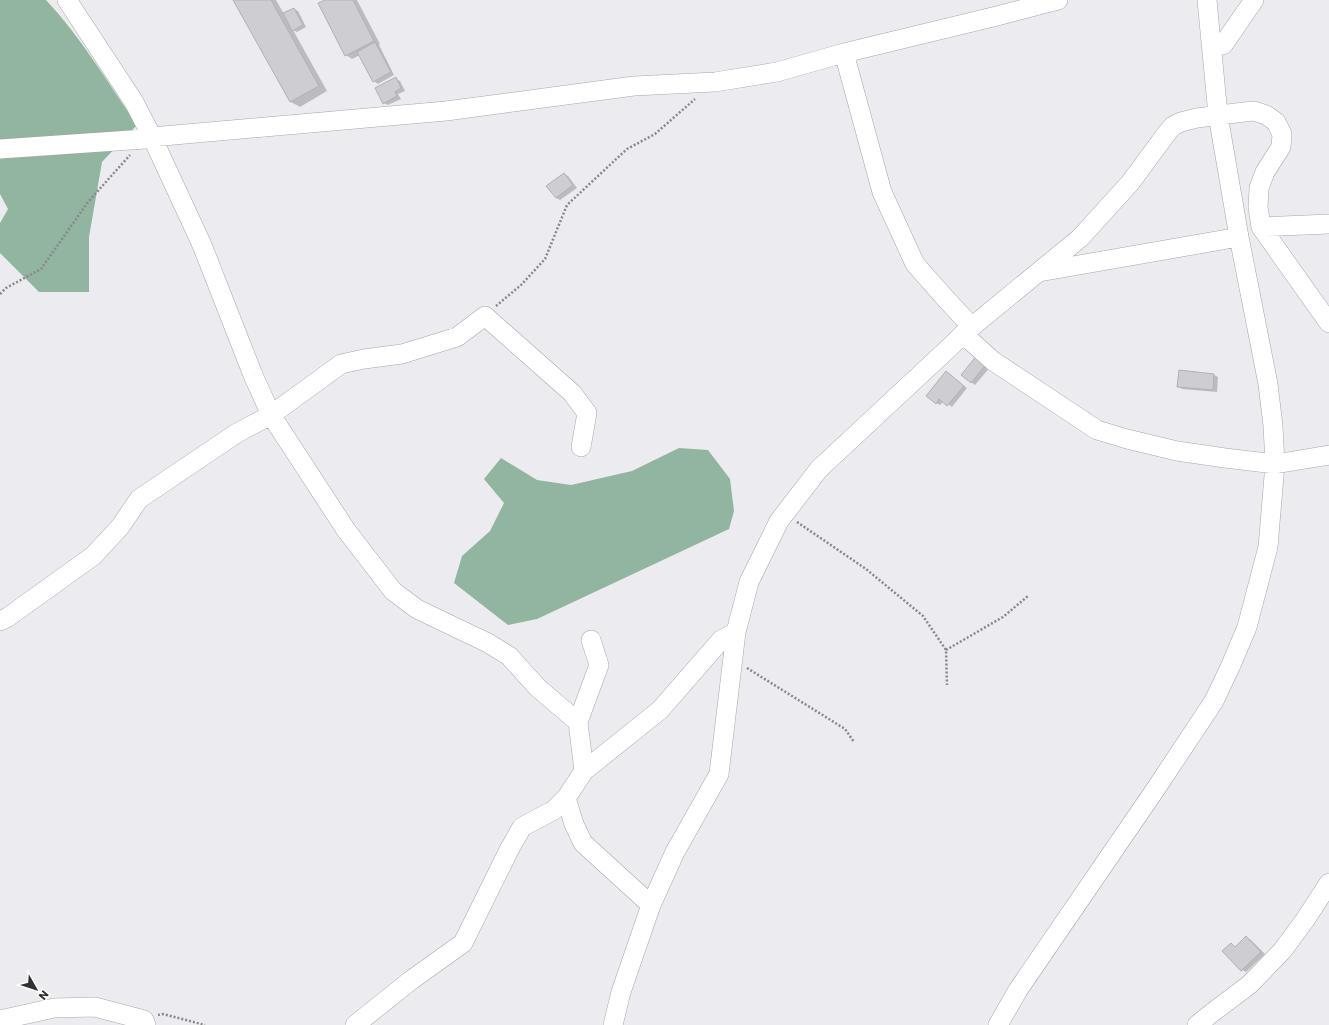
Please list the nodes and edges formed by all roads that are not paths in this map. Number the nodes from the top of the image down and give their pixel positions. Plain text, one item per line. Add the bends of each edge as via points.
1 (67, 0) edge
2 (1058, 0) edge
3 (1207, 0) edge
4 (1254, 0) edge
5 (1222, 45) dead end
6 (844, 54) junction
7 (1218, 115) junction
8 (149, 138) junction
9 (0, 149) edge
10 (1329, 224) edge
11 (1261, 227) junction
12 (1239, 237) junction
13 (1038, 272) junction
14 (1329, 323) edge
15 (967, 331) junction
16 (271, 415) junction
17 (581, 447) dead end
18 (1329, 455) edge
19 (1276, 464) junction
20 (0, 621) edge
21 (736, 632) junction
22 (591, 640) dead end
23 (578, 722) junction
24 (584, 771) junction
25 (566, 798) junction
26 (1329, 883) edge
27 (650, 905) junction
28 (0, 1020) edge
29 (145, 1022) edge
30 (355, 1025) edge
31 (613, 1025) edge
32 (998, 1025) edge
33 (1198, 1025) edge

1 - 8 street via 134,102
2 - 6 street
3 - 7 street
4 - 5 street
6 - 8 street via 777,72 715,82 634,86 446,111
6 - 15 street via 882,192 915,264 945,298
7 - 11 street via 1254,111 1276,122 1282,134 1281,147 1265,172 1259,188
7 - 12 street
7 - 13 street via 1192,119 1173,126 1130,183 1085,232
8 - 9 street
8 - 16 street via 202,244
10 - 11 street
11 - 14 street
12 - 13 street
12 - 19 street via 1268,384
13 - 15 street
15 - 19 street via 993,361 1097,430 1177,451
15 - 21 street via 819,469 784,514 749,582
16 - 17 street via 341,364 364,358 402,354 457,337 485,316 572,393 587,413
16 - 20 street via 237,433 139,499 120,527 92,556
16 - 23 street via 346,530 393,592 417,609 488,643 509,656 538,688
18 - 19 street
19 - 32 street via 1268,547 1260,584 1247,627 1220,689 1157,787 1018,990
21 - 24 street via 722,640 660,710
21 - 27 street via 719,774 675,852
22 - 23 street via 598,664
23 - 24 street
24 - 25 street
25 - 27 street via 583,843
25 - 30 street via 554,810 522,827 463,943
26 - 33 street via 1306,920 1282,951 1249,985
27 - 31 street via 621,992
28 - 29 street via 54,1008 95,1007

